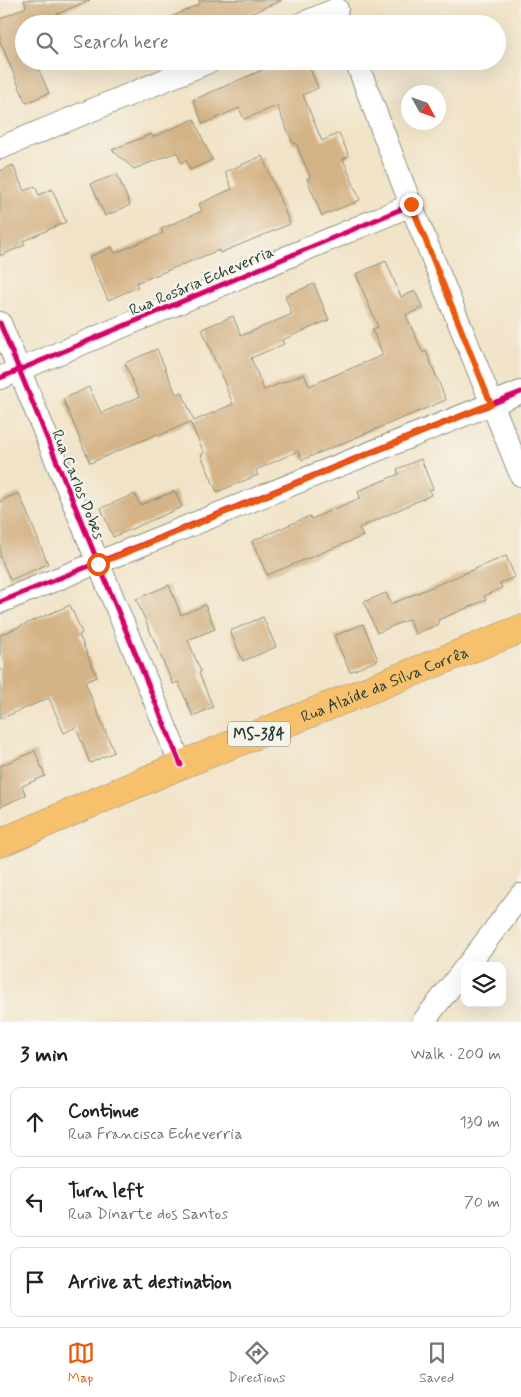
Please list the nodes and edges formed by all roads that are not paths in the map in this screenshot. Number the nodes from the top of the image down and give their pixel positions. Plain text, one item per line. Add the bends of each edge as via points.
1 (189, 70) edge
2 (359, 70) edge
3 (0, 148) edge
4 (411, 204) junction
5 (0, 323) edge
6 (10, 374) edge
7 (521, 392) edge
8 (491, 404) junction
9 (521, 475) edge
10 (98, 564) junction
11 (0, 602) edge
12 (521, 629) edge
13 (181, 765) junction
14 (0, 843) edge
15 (521, 895) edge
16 (470, 962) edge
17 (461, 974) edge
18 (424, 1022) edge

1 - 3 street
2 - 4 street
4 - 6 street, Rua Rosária Echeverria
4 - 8 street
5 - 6 street, Rua Carlos Dobes
6 - 10 street, Rua Carlos Dobes
7 - 8 street
8 - 9 street
8 - 10 street
10 - 11 street
10 - 13 street, Rua Carlos Dobes
12 - 13 main road, Rua Alaíde da Silva Corrêa / MS-384
13 - 14 main road, Rua Alaíde da Silva Corrêa / MS-384
15 - 16 street
17 - 18 street

